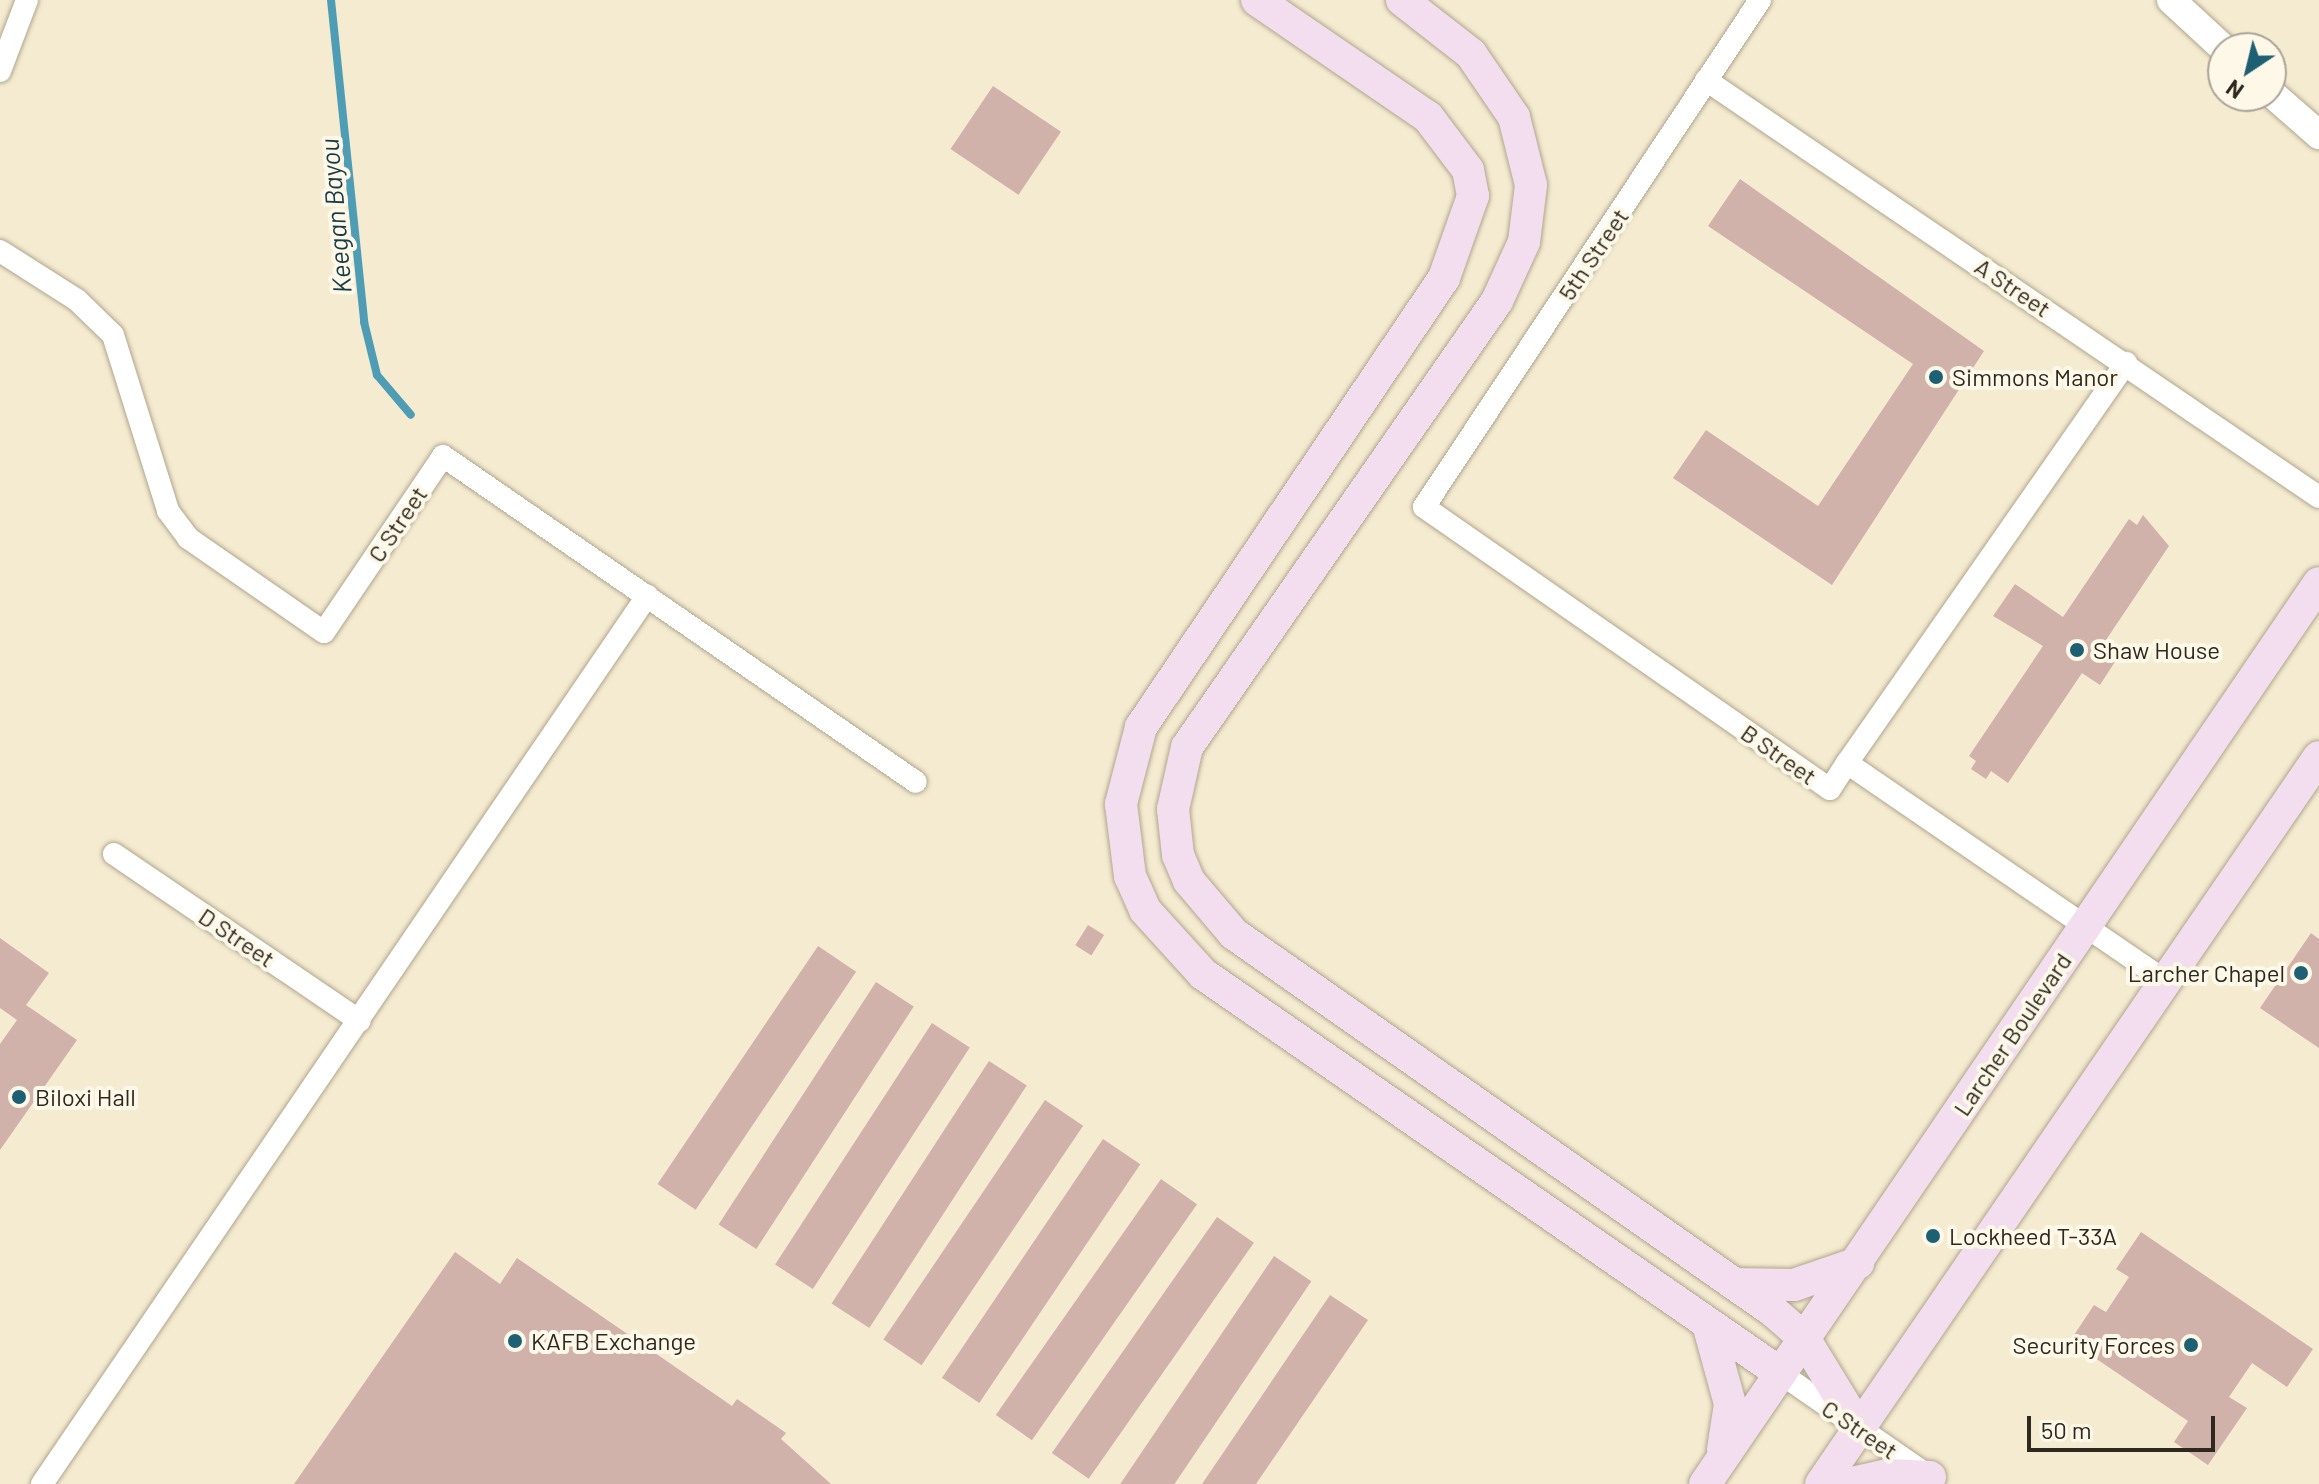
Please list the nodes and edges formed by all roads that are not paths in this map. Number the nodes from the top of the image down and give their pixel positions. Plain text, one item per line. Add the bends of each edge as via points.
1 (27, 0) edge
2 (1257, 0) edge
3 (1402, 0) edge
4 (1760, 0) edge
5 (2171, 0) edge
6 (2207, 33) edge
7 (0, 71) edge
8 (1706, 80) junction
9 (2287, 107) edge
10 (2319, 135) edge
11 (0, 251) edge
12 (2126, 363) junction
13 (2319, 497) edge
14 (1424, 507) joint
15 (2319, 583) edge
16 (647, 596) junction
17 (2319, 757) edge
18 (1847, 763) junction
19 (916, 782) dead end
20 (114, 854) dead end
21 (2086, 926) junction
22 (2165, 981) junction
23 (360, 1021) junction
24 (1858, 1263) junction
25 (1734, 1284) junction
26 (1708, 1324) junction
27 (1804, 1338) junction
28 (1780, 1373) junction
29 (1859, 1428) junction
30 (1712, 1473) edge
31 (1935, 1480) edge
32 (42, 1484) edge
33 (1821, 1484) edge
34 (1847, 1484) edge

1 - 7 street
2 - 26 main road via 1428,117 1468,170 1473,196 1444,278 1141,727 1121,804 1130,876 1145,910 1203,974
3 - 25 main road via 1471,54 1514,117 1531,185 1524,242 1497,301 1187,747 1174,794 1178,855 1189,881 1234,934
4 - 8 street, 5th Street
5 - 6 street
8 - 12 street, A Street
8 - 14 street, 5th Street
9 - 10 street
11 - 16 street, C Street via 77,300 113,335 135,385 168,511 188,538 324,632 443,456
12 - 13 street, A Street
12 - 18 street
14 - 18 street, B Street via 1830,789
15 - 21 main road, Larcher Boulevard
16 - 19 street, C Street
16 - 23 street
17 - 22 main road
18 - 21 street, B Street
20 - 23 street, D Street
21 - 22 street, B Street
21 - 24 main road, Larcher Boulevard
22 - 29 main road
23 - 32 street
24 - 25 main road via 1794,1285
24 - 27 main road, Larcher Boulevard
25 - 27 main road
26 - 28 main road
26 - 30 main road via 1730,1404
27 - 28 main road, Larcher Boulevard
27 - 29 main road
28 - 29 street, C Street
28 - 30 main road, Larcher Boulevard
29 - 31 street, C Street
29 - 33 main road
31 - 34 main road via 1887,1475

